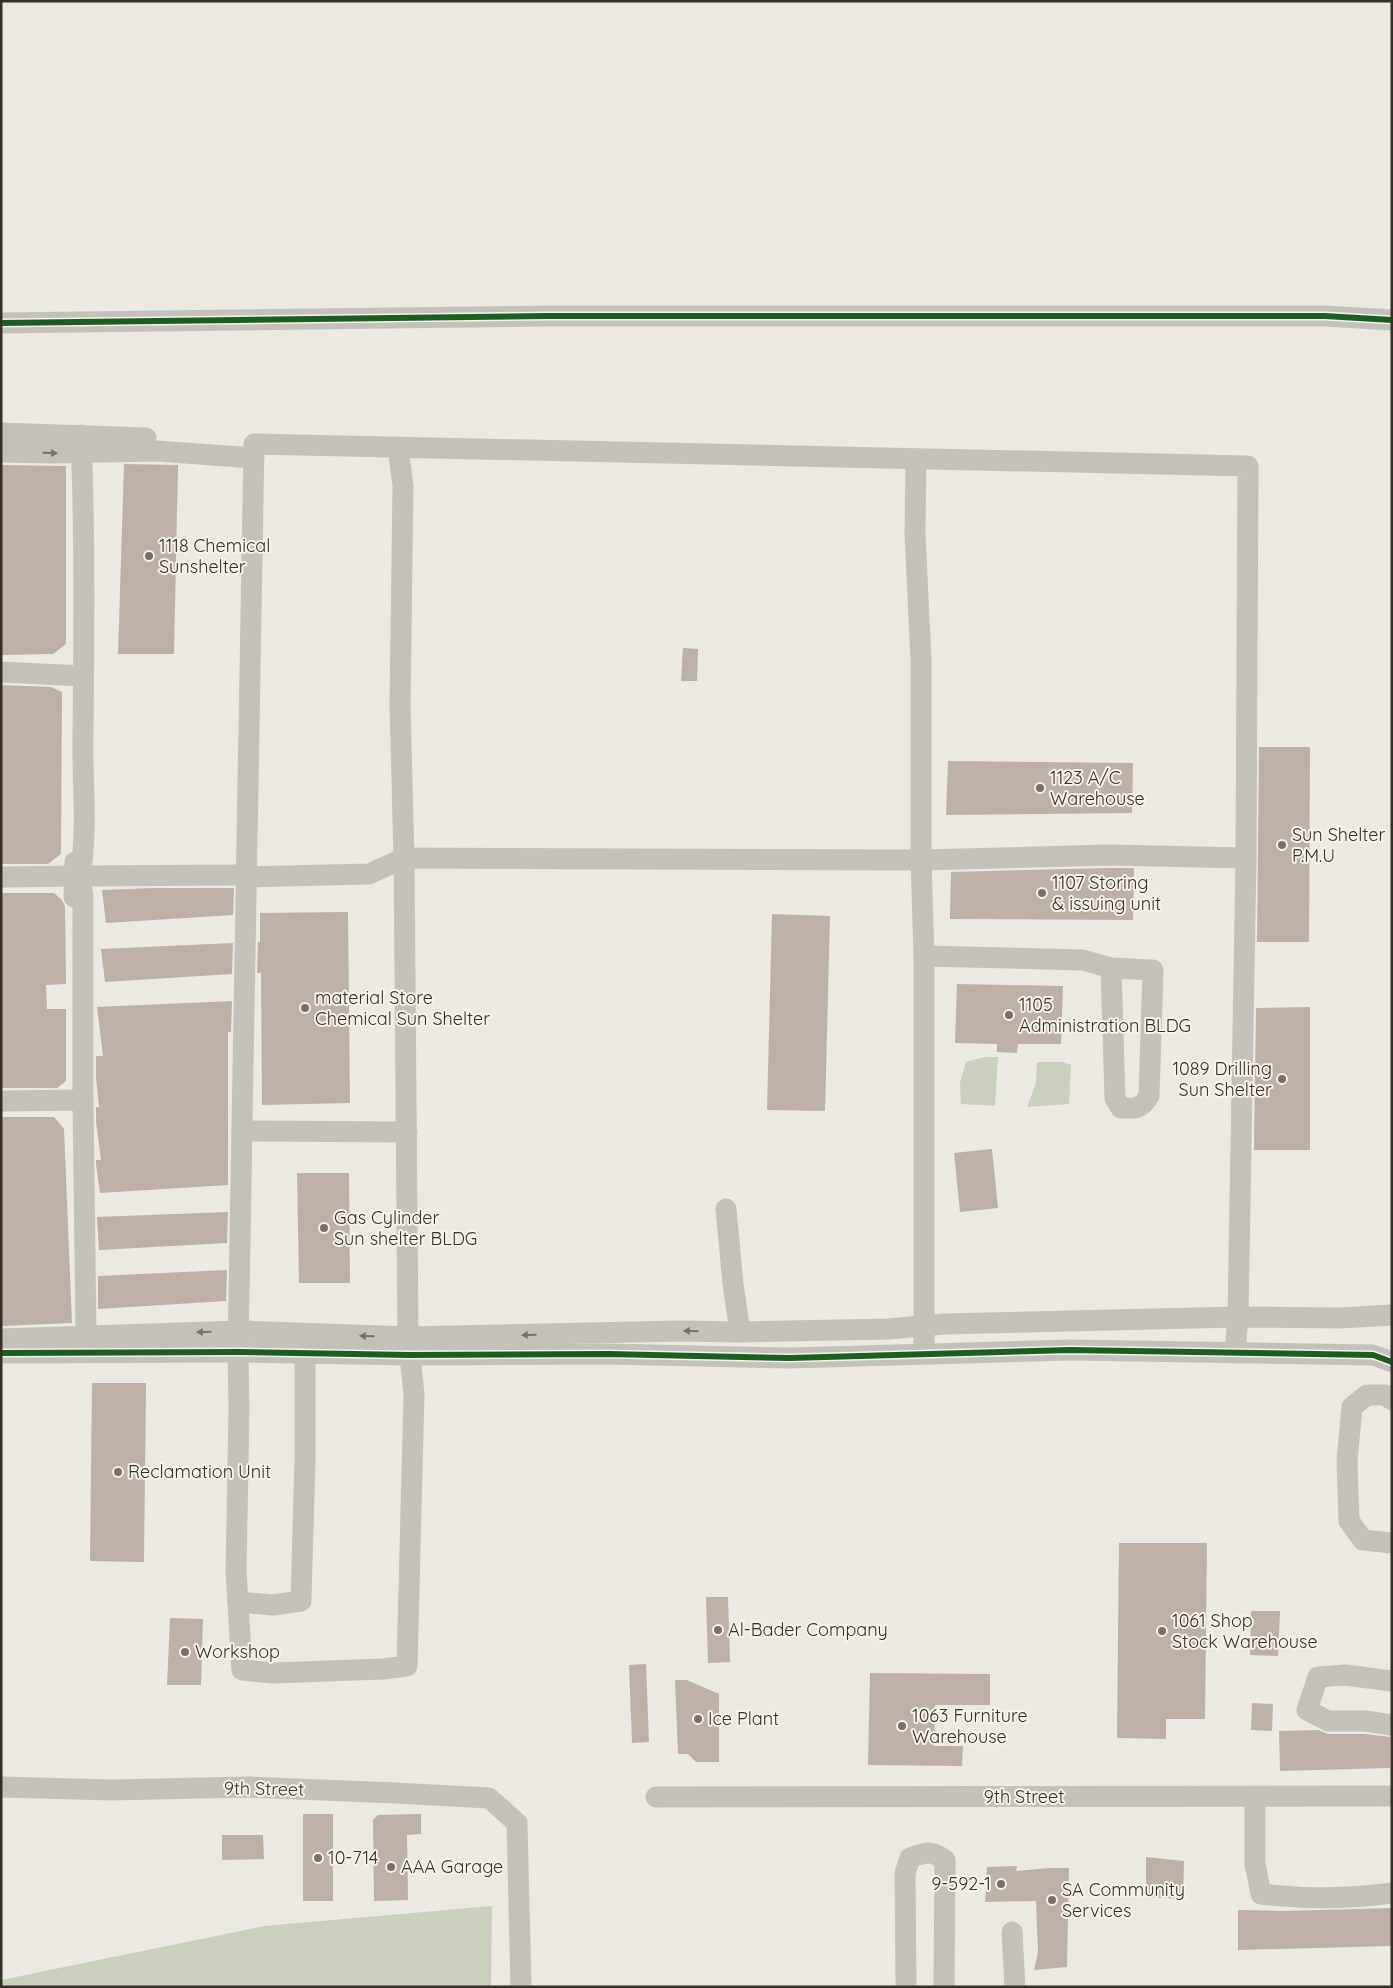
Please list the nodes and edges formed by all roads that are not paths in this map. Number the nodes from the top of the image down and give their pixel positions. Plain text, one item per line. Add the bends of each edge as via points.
1 (1392, 320) edge
2 (1, 323) edge
3 (1, 433) edge
4 (77, 444) junction
5 (398, 447) junction
6 (254, 451) junction
7 (1, 452) edge
8 (916, 459) junction
9 (1, 664) edge
10 (80, 669) junction
11 (1, 672) edge
12 (404, 858) junction
13 (1246, 858) junction
14 (920, 860) junction
15 (1, 878) edge
16 (247, 878) junction
17 (78, 884) junction
18 (1, 886) edge
19 (924, 956) junction
20 (1111, 968) junction
21 (1, 1101) edge
22 (78, 1106) junction
23 (1, 1109) edge
24 (242, 1131) junction
25 (406, 1132) junction
26 (726, 1209) dead end
27 (1392, 1299) edge
28 (1392, 1315) edge
29 (1238, 1317) junction
30 (1368, 1317) junction
31 (923, 1324) junction
32 (740, 1332) junction
33 (82, 1336) junction
34 (1, 1339) edge
35 (238, 1342) junction
36 (305, 1343) junction
37 (409, 1346) junction
38 (1, 1353) edge
39 (1236, 1353) junction
40 (924, 1354) junction
41 (1386, 1356) edge
42 (1392, 1400) edge
43 (1392, 1542) edge
44 (238, 1602) junction
45 (1392, 1681) edge
46 (1392, 1725) edge
47 (1, 1787) edge
48 (1392, 1796) edge
49 (656, 1797) dead end
50 (1256, 1797) junction
51 (1392, 1893) edge
52 (1012, 1932) dead end
53 (521, 1987) edge
54 (906, 1987) edge
55 (944, 1987) edge
56 (1015, 1987) edge

1 - 2 street via 1325,316 548,316
3 - 4 street
4 - 6 street via 157,451
7 -> 4 street
4 - 10 street
5 - 6 street
5 - 8 street
5 - 12 street via 403,486 400,705
6 - 16 street
8 - 13 street via 1248,466
8 - 14 street via 915,534 921,660
9 - 10 street
10 - 11 street
10 - 17 street via 84,852
12 - 14 street
12 - 16 street via 369,874
12 - 25 street
13 - 14 street via 1110,855
13 - 29 street
14 - 19 street
15 - 17 street
16 - 17 street via 224,883
16 - 24 street
17 - 18 street via 65,887
17 - 22 street via 83,897
19 - 20 street via 1083,960
19 - 31 street
20 - 20 street via 1116,1098 1121,1108 1134,1109 1143,1105 1149,1096 1153,970
21 - 22 street
22 - 23 street via 64,1111
22 - 33 street
24 - 25 street
24 - 35 street
25 - 37 street
26 - 32 street
27 - 30 street
28 - 30 street
29 - 30 street
29 - 31 street
29 - 39 street
31 - 32 street via 888,1329
31 - 40 street
32 -> 37 street via 681,1331
33 - 34 street
35 -> 33 street
35 - 36 street
35 - 38 street
35 - 44 street
36 - 37 street
36 - 44 street via 306,1458 301,1600 273,1605
37 - 40 street via 790,1358
37 - 44 street via 414,1394 407,1666 273,1673 242,1670
39 - 40 street via 1070,1350
39 - 41 street
42 - 43 street via 1385,1395 1367,1395 1352,1408 1347,1461 1349,1521 1363,1540
45 - 46 street via 1318,1677 1307,1710 1328,1721
47 - 53 street, 9th Street via 112,1790 248,1787 489,1798 517,1823
48 - 50 street, 9th Street
49 - 50 street, 9th Street
50 - 51 street via 1255,1864 1261,1894 1334,1897
52 - 56 street
54 - 55 street via 905,1873 910,1858 934,1853 945,1860

